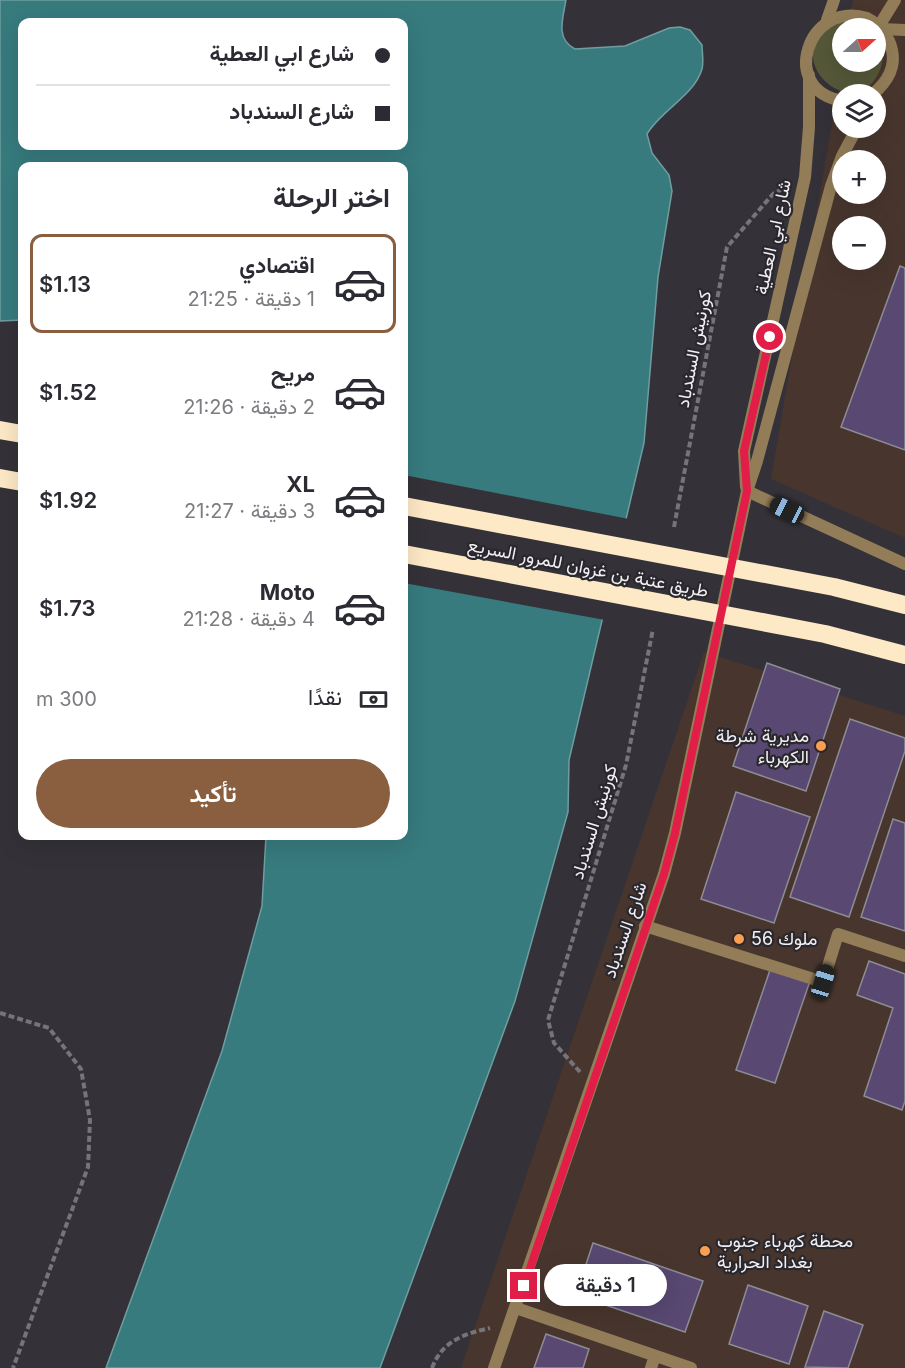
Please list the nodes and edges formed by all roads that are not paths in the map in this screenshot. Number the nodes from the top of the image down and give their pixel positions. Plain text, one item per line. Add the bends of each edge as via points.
1 (834, 0) edge
2 (895, 0) edge
3 (832, 18) edge
4 (833, 18) edge
5 (864, 18) edge
6 (885, 18) edge
7 (827, 20) junction
8 (886, 28) edge
9 (905, 30) edge
10 (886, 39) edge
11 (809, 75) junction
12 (882, 84) edge
13 (832, 96) edge
14 (851, 138) edge
15 (0, 430) edge
16 (18, 433) edge
17 (0, 478) edge
18 (18, 481) edge
19 (747, 491) junction
20 (408, 507) edge
21 (408, 555) edge
22 (905, 564) edge
23 (905, 605) edge
24 (905, 655) edge
25 (645, 926) junction
26 (905, 956) edge
27 (516, 1308) junction
28 (653, 1362) edge
29 (494, 1368) edge
30 (691, 1368) edge

1 - 7 street, شارع ابي العطية
2 - 6 street
3 - 7 street
4 - 5 street
7 - 11 street, شارع ابي العطية via 807,44 805,60
8 - 9 street
10 - 12 street via 892,63
11 - 13 street via 820,91
11 - 19 street, شارع ابي العطية via 805,177 744,451
14 - 19 street via 831,186
15 - 16 highway
17 - 18 highway
19 - 22 street
19 - 25 street, شارع السندباد via 675,833
20 - 23 highway, طريق عتبة بن غزوان للمرور السريع, bridge via 834,587
21 - 24 highway, طريق عتبة بن غزوان للمرور السريع, bridge via 825,634
25 - 26 street via 823,982 838,934
25 - 27 street, شارع السندباد
27 - 28 street
27 - 29 street, شارع السندباد
28 - 30 street

